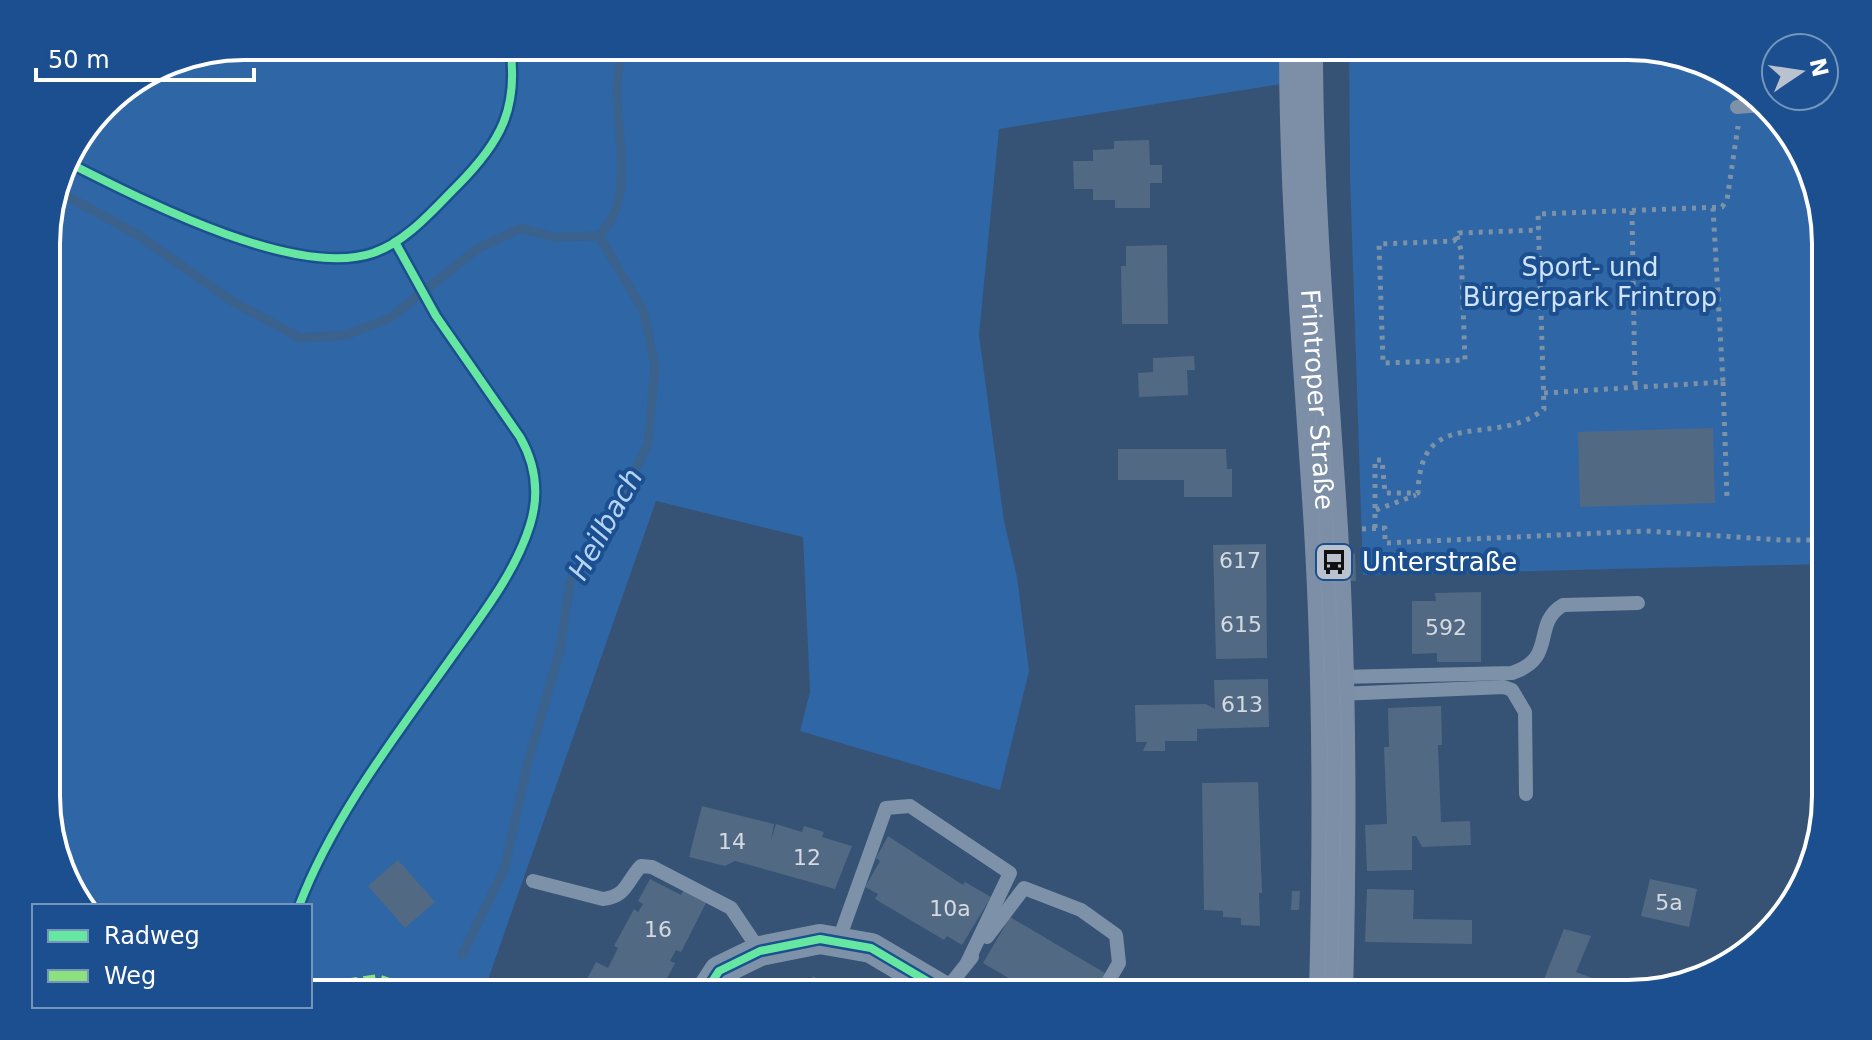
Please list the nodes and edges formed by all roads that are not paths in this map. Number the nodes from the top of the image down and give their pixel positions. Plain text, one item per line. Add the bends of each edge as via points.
1 (1302, 60) edge
2 (1749, 106) edge
3 (1737, 107) road end
4 (1638, 603) dead end
5 (1330, 686) junction
6 (1526, 794) dead end
7 (533, 881) dead end
8 (838, 942) junction
9 (760, 951) junction
10 (967, 963) junction
11 (713, 980) edge
12 (925, 980) edge
13 (956, 980) edge
14 (1109, 980) edge
15 (1331, 980) edge

1 - 5 main road, Frintroper Straße
2 - 3 lane
4 - 5 lane via 1563,605 1549,617 1539,657 1512,673
5 - 6 lane via 1512,690 1525,712
5 - 15 main road, Frintroper Straße
7 - 9 lane via 615,898 641,866 652,867 731,908
8 - 9 street via 820,939
8 - 10 lane via 886,808 910,806 1010,873
8 - 12 street via 871,948
9 - 11 street via 719,971
10 - 13 lane
10 - 14 lane via 1024,888 1081,910 1116,935 1119,963

